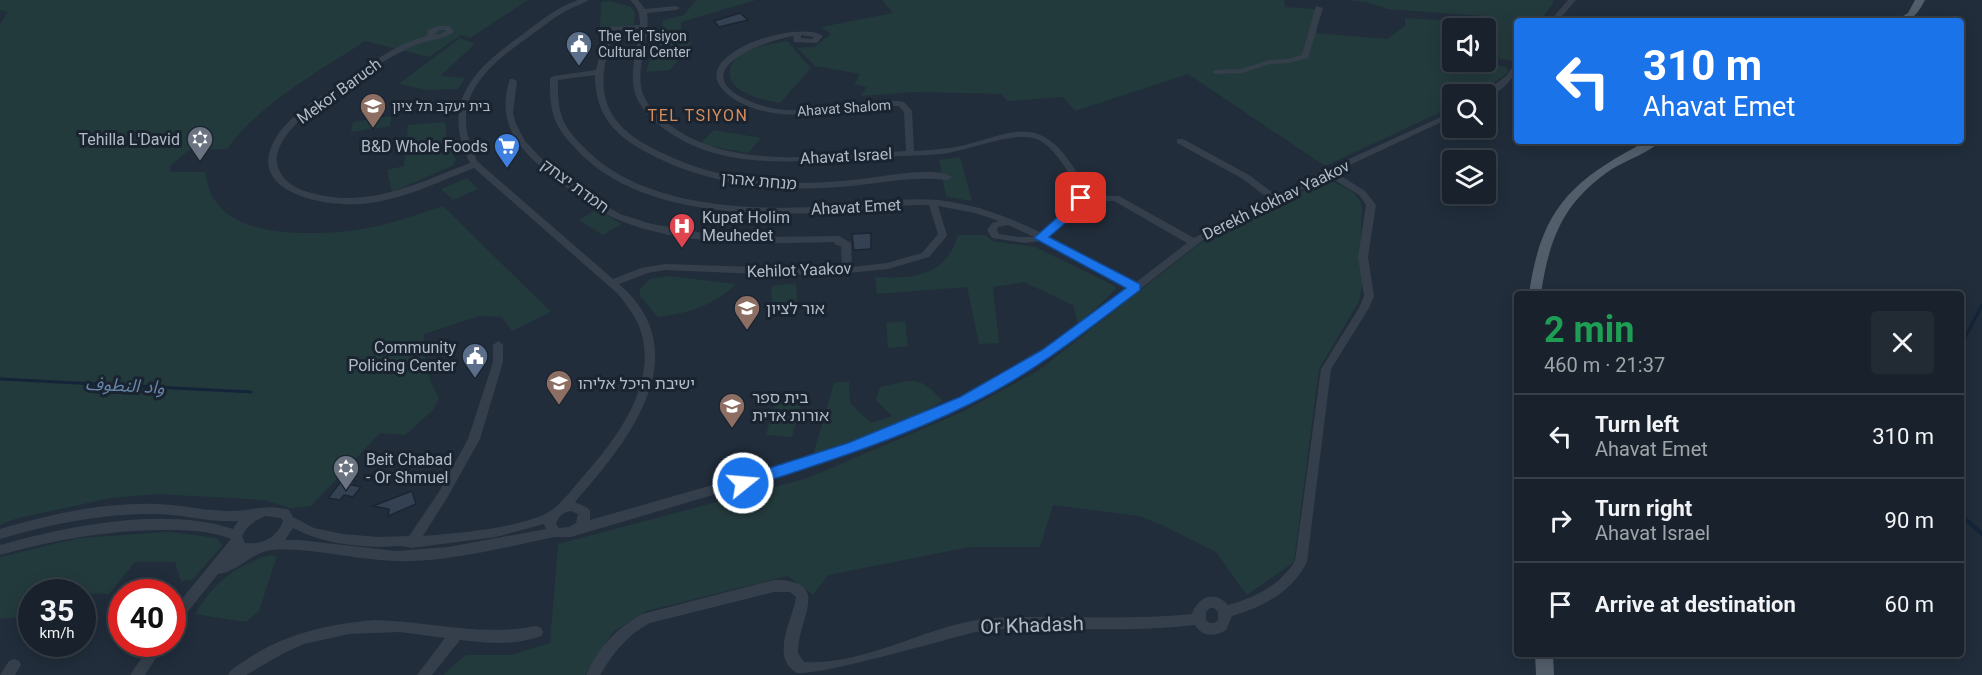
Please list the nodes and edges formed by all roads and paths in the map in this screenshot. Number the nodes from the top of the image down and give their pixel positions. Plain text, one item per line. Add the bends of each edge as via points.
1 (585, 0) edge
2 (634, 0) edge
3 (1572, 0) edge
4 (1920, 0) edge
5 (676, 8) dead end
6 (1319, 8) dead end
7 (645, 11) junction
8 (1557, 18) edge
9 (1906, 18) edge
10 (644, 27) junction
11 (432, 35) dead end
12 (796, 37) dead end
13 (1514, 71) edge
14 (600, 72) junction
15 (1216, 72) dead end
16 (513, 81) dead end
17 (1496, 88) edge
18 (1442, 119) edge
19 (1180, 141) dead end
20 (1649, 144) edge
21 (910, 153) junction
22 (476, 164) junction
23 (1328, 172) junction
24 (948, 177) dead end
25 (1081, 198) junction
26 (1275, 199) junction
27 (933, 204) junction
28 (974, 211) junction
29 (947, 219) junction
30 (1008, 222) junction
31 (1040, 238) junction
32 (1193, 242) junction
33 (847, 269) junction
34 (613, 283) junction
35 (1135, 287) junction
36 (1535, 291) edge
37 (498, 345) dead end
38 (586, 479) junction
39 (582, 509) junction
40 (558, 511) junction
41 (258, 513) junction
42 (620, 515) junction
43 (289, 521) junction
44 (577, 529) junction
45 (555, 532) junction
46 (0, 534) edge
47 (236, 539) junction
48 (412, 541) junction
49 (268, 545) junction
50 (255, 549) junction
51 (0, 550) edge
52 (402, 556) junction
53 (203, 582) junction
54 (186, 603) edge
55 (1225, 612) junction
56 (1198, 619) junction
57 (536, 632) dead end
58 (456, 634) junction
59 (150, 657) edge
60 (1544, 657) edge
61 (138, 675) edge
62 (235, 675) edge
63 (424, 675) edge
64 (593, 675) edge
65 (1545, 675) edge

1 - 22 street via 559,12 499,54 476,78 461,119 464,141
2 - 7 street
3 - 8 street
4 - 9 main road
5 - 7 street
6 - 15 street via 1305,56 1290,62
7 - 10 street, Ahavat Israel
10 - 14 street, מנחת אהרן via 612,29
10 - 21 street, Ahavat Israel via 635,75 638,92 661,123 694,143 766,159
11 - 22 street, Mekor Baruch via 358,75 289,128 274,152 273,161 284,183 303,195 332,201 362,201 409,189
12 - 21 street, Ahavat Shalom via 748,47 726,60 719,71 722,84 755,106 784,112 901,104 908,111
13 - 17 street
14 - 24 street, מנחת אהרן via 600,102 615,126 656,156 712,177 810,185
14 - 27 street, Ahavat Emet via 554,78 555,110 565,132 597,166 643,189 755,211
16 - 33 street, חמדת יצחק via 509,113 527,150 604,209 642,224 706,236 758,241 838,239 839,243 846,243
18 - 23 street, Derekh Kokhav Yaakov
19 - 26 street via 1246,177
20 - 36 main road via 1599,171 1574,192 1545,245
21 - 25 street, Ahavat Israel via 950,151 1022,135 1039,136 1063,160
22 - 34 street
23 - 26 street, Derekh Kokhav Yaakov
23 - 55 street via 1362,193 1371,205 1363,257 1369,296 1326,369 1301,562 1292,576 1264,597 1249,606
25 - 31 street
25 - 32 street via 1116,198
26 - 32 street, Derekh Kokhav Yaakov
27 - 28 street, Ahavat Emet
27 - 29 street
28 - 29 street
28 - 30 street, Ahavat Emet
29 - 33 street, Kehilot Yaakov via 940,241 926,257 901,265
30 - 31 street, Ahavat Emet
30 - 31 street via 994,225 995,236
31 - 35 street, Ahavat Emet
32 - 35 street, Derekh Kokhav Yaakov
33 - 34 street, Kehilot Yaakov via 770,272 664,267
34 - 38 street via 643,322 651,368 642,401 631,421
35 - 42 street, Derekh Kokhav Yaakov via 1047,354 965,401 817,460
37 - 48 street via 498,362 466,455
38 - 39 street
38 - 40 street
39 - 40 street via 572,506
39 - 42 street, Derekh Kokhav Yaakov via 600,516
39 - 44 street via 584,520
40 - 45 street via 550,524
40 - 48 street via 506,530
41 - 43 street via 280,511
41 - 46 street via 243,517 155,508 96,512
41 - 47 street via 244,523
42 - 44 street, Derekh Kokhav Yaakov
43 - 48 street via 306,532 328,537
43 - 49 street via 281,537
44 - 45 street
45 - 52 street
47 - 50 street via 247,549
47 - 51 street via 222,530 190,526 108,526
47 - 53 street
48 - 52 street
49 - 50 street
49 - 52 street
50 - 53 street via 228,562
53 - 54 street
55 - 56 street via 1208,603 1198,610
55 - 56 street via 1227,620 1219,628 1206,627
56 - 64 street, Or Khadash via 981,625 877,663 821,672 802,668 790,654 803,596 798,589 774,586 632,625 611,644
57 - 58 street via 508,638
58 - 62 street via 403,627 326,632 290,641
58 - 63 street
59 - 61 street
60 - 65 main road

